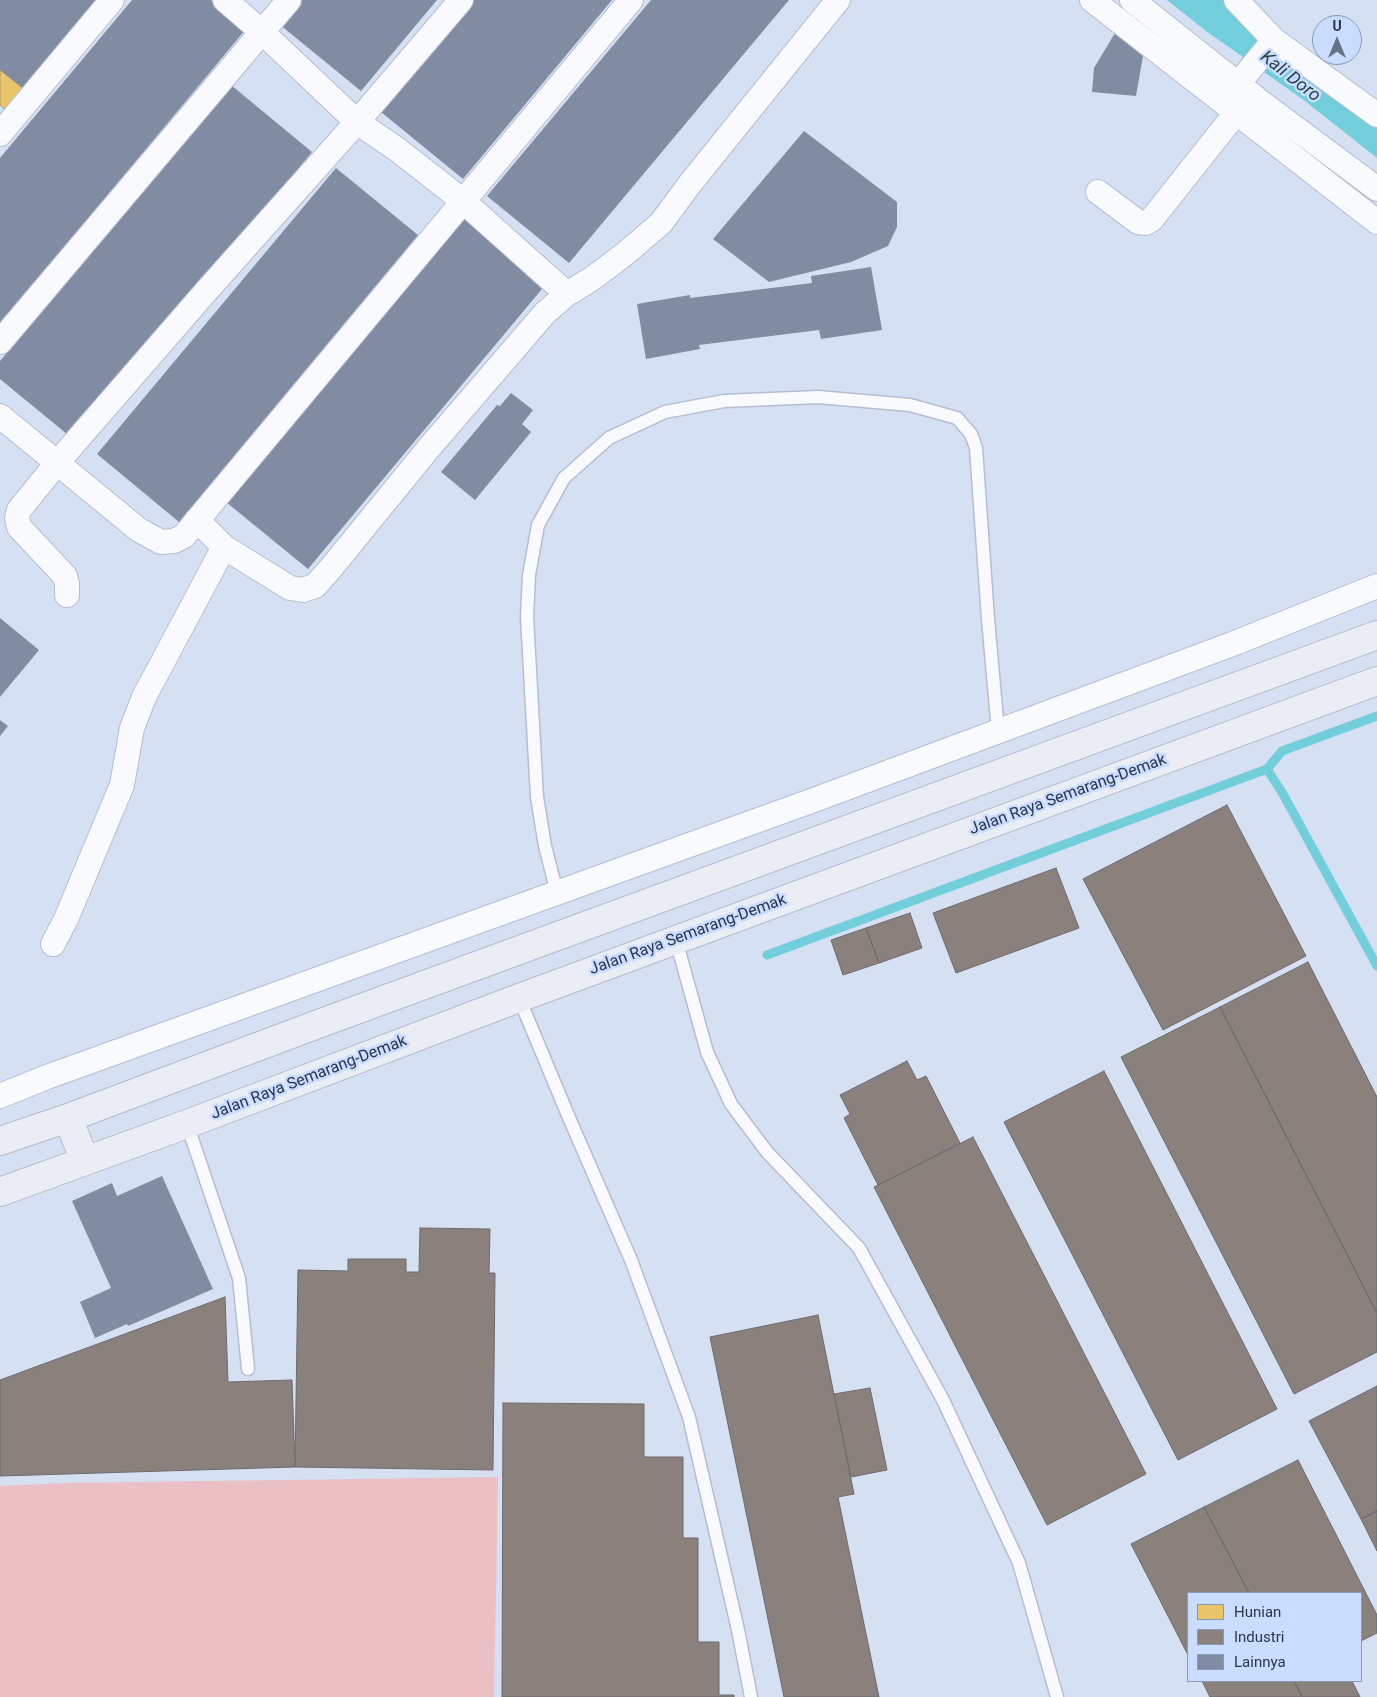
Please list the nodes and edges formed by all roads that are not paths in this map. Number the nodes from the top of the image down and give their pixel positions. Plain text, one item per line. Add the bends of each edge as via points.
1 (112, 0) edge
2 (225, 0) edge
3 (289, 0) edge
4 (461, 0) edge
5 (631, 0) edge
6 (838, 0) edge
7 (1092, 0) edge
8 (1132, 0) edge
9 (1236, 0) edge
10 (262, 32) junction
11 (1273, 42) junction
12 (1244, 78) junction
13 (1236, 112) junction
14 (1377, 115) edge
15 (357, 122) junction
16 (0, 134) edge
17 (1377, 189) edge
18 (1098, 192) dead end
19 (463, 201) junction
20 (1377, 222) edge
21 (567, 294) junction
22 (0, 342) edge
23 (0, 416) edge
24 (56, 463) junction
25 (196, 520) junction
26 (219, 556) junction
27 (1377, 586) edge
28 (67, 595) dead end
29 (1377, 635) edge
30 (1377, 681) edge
31 (998, 731) junction
32 (557, 893) junction
33 (676, 940) junction
34 (53, 944) dead end
35 (519, 998) junction
36 (0, 1096) edge
37 (68, 1118) junction
38 (187, 1124) junction
39 (0, 1141) edge
40 (85, 1161) junction
41 (0, 1192) edge
42 (248, 1369) dead end
43 (751, 1697) edge
44 (1057, 1697) edge

1 - 16 street
2 - 10 street
3 - 10 street
4 - 15 street
5 - 19 street
6 - 21 street via 661,224 600,273
7 - 13 street
8 - 12 street
9 - 11 street
10 - 15 street
10 - 22 street
11 - 12 street
11 - 14 street
12 - 17 street
13 - 18 street via 1152,219 1138,222
13 - 20 street
15 - 19 street
15 - 24 street
19 - 21 street
19 - 25 street
21 - 26 street via 546,313 428,449 315,586 304,590 290,588
23 - 24 street
24 - 25 street via 139,530 161,542 184,536
24 - 28 street via 19,510 17,518 19,527 65,576
25 - 26 street
26 - 34 street via 144,696 132,728 122,785
27 - 31 street via 1236,643
29 - 37 highway
30 - 33 highway, Jalan Raya Semarang-Demak
31 - 32 street
31 - 32 lane via 976,448 971,434 956,418 910,406 818,397 724,401 665,412 608,438 564,478 538,525 529,575 527,617 537,797
32 - 36 street
33 - 35 highway, Jalan Raya Semarang-Demak
33 - 44 lane via 707,1052 731,1104 767,1152 859,1248 943,1400 1019,1563
35 - 38 highway, Jalan Raya Semarang-Demak
35 - 43 lane via 631,1260 689,1417
37 - 39 highway
37 - 40 highway
38 - 40 highway, Jalan Raya Semarang-Demak
38 - 42 lane via 239,1278
40 - 41 highway, Jalan Raya Semarang-Demak

